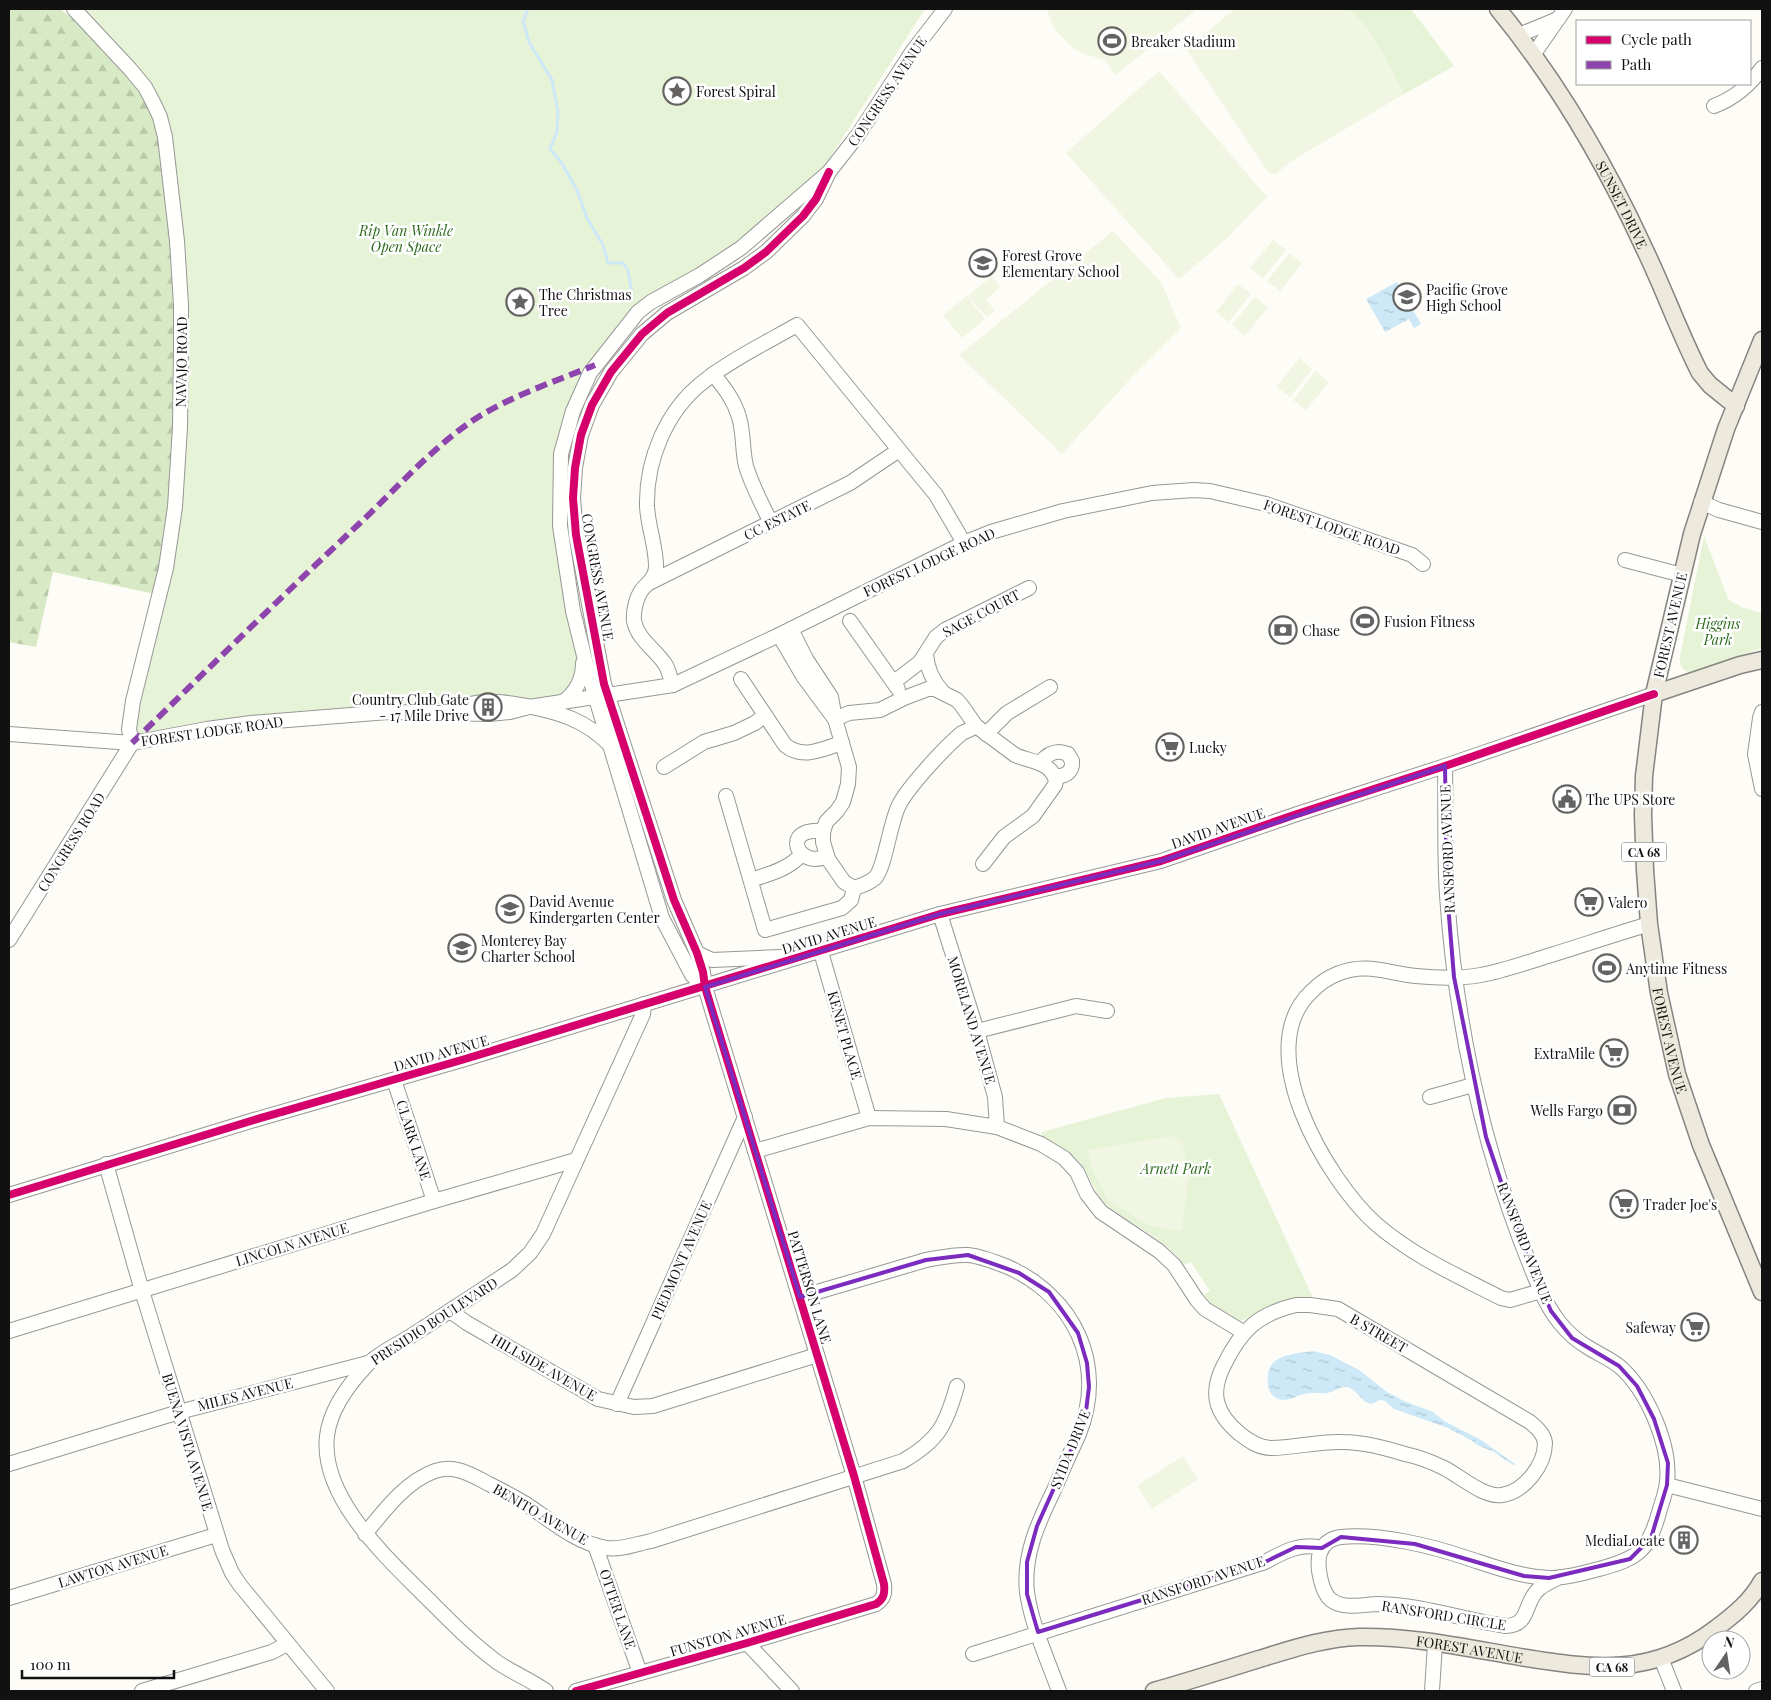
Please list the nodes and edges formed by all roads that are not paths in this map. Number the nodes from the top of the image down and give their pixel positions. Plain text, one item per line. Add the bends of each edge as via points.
1 (74, 9) edge
2 (945, 9) edge
3 (1498, 9) edge
4 (1561, 14) edge
5 (1519, 34) junction
6 (1533, 55) junction
7 (1762, 68) edge
8 (1751, 83) edge
9 (1749, 85) edge
10 (1714, 106) dead end
11 (829, 172) junction
12 (1762, 340) edge
13 (713, 374) junction
14 (1736, 406) junction
15 (899, 450) junction
16 (1701, 502) junction
17 (1762, 522) edge
18 (771, 523) junction
19 (964, 543) junction
20 (1625, 560) dead end
21 (1423, 564) dead end
22 (1682, 575) junction
23 (651, 582) junction
24 (1029, 588) dead end
25 (850, 621) dead end
26 (792, 629) junction
27 (779, 635) junction
28 (583, 653) junction
29 (926, 654) junction
30 (1762, 660) edge
31 (741, 679) dead end
32 (894, 682) junction
33 (673, 685) junction
34 (1050, 687) dead end
35 (942, 691) junction
36 (1654, 694) junction
37 (602, 696) junction
38 (904, 698) junction
39 (563, 702) junction
40 (529, 707) junction
41 (1762, 712) edge
42 (765, 715) junction
43 (835, 718) junction
44 (981, 730) junction
45 (9, 734) edge
46 (132, 743) junction
47 (842, 743) junction
48 (611, 746) junction
49 (1040, 762) junction
50 (1445, 766) junction
51 (664, 767) dead end
52 (1055, 776) junction
53 (1762, 788) edge
54 (726, 796) dead end
55 (823, 831) junction
56 (802, 854) junction
57 (826, 855) junction
58 (983, 864) dead end
59 (751, 880) junction
60 (854, 888) junction
61 (940, 914) junction
62 (1649, 924) junction
63 (9, 940) edge
64 (820, 952) junction
65 (697, 953) junction
66 (799, 958) junction
67 (1454, 977) junction
68 (705, 987) junction
69 (644, 1004) junction
70 (1107, 1011) dead end
71 (977, 1032) junction
72 (394, 1080) junction
73 (1473, 1086) junction
74 (1430, 1097) dead end
75 (745, 1117) junction
76 (869, 1118) junction
77 (997, 1127) junction
78 (755, 1151) junction
79 (576, 1160) junction
80 (106, 1164) junction
81 (9, 1195) edge
82 (434, 1201) junction
83 (142, 1291) junction
84 (1541, 1291) junction
85 (1762, 1292) edge
86 (800, 1297) junction
87 (450, 1311) junction
88 (9, 1331) edge
89 (1243, 1332) junction
90 (817, 1355) junction
91 (368, 1363) junction
92 (958, 1386) dead end
93 (617, 1404) junction
94 (179, 1412) junction
95 (9, 1464) edge
96 (854, 1476) junction
97 (1667, 1485) junction
98 (1762, 1509) edge
99 (365, 1534) junction
100 (216, 1535) junction
101 (596, 1545) junction
102 (1322, 1548) junction
103 (1524, 1576) junction
104 (1560, 1577) junction
105 (1762, 1581) edge
106 (884, 1596) joint
107 (9, 1598) edge
108 (1530, 1601) junction
109 (1038, 1632) junction
110 (747, 1643) junction
111 (1435, 1643) junction
112 (287, 1644) junction
113 (973, 1654) dead end
114 (1661, 1658) junction
115 (640, 1673) junction
116 (1762, 1689) edge
117 (142, 1691) edge
118 (326, 1691) edge
119 (546, 1691) edge
120 (576, 1691) edge
121 (792, 1691) edge
122 (1059, 1691) edge
123 (1154, 1691) edge
124 (1432, 1691) edge
125 (1674, 1691) edge
126 (1756, 1691) edge

1 - 46 street, NAVAJO ROAD via 130,69 160,117 177,240 181,350 175,507 166,568 134,701 129,729
2 - 11 street, CONGRESS AVENUE
3 - 5 main road, SUNSET DRIVE
4 - 5 street
4 - 6 street
5 - 6 main road, SUNSET DRIVE
6 - 14 main road, SUNSET DRIVE via 1611,182 1700,373
7 - 8 street
9 - 10 street via 1728,101
11 - 28 street, CONGRESS AVENUE via 740,248 638,312 584,384 561,454 559,481 560,526
11 - 37 street, CONGRESS AVENUE via 816,199 803,216 766,252 667,313 642,334 611,372 592,405 581,435 573,498 576,535 604,684
12 - 14 main road, FOREST AVENUE
13 - 15 street via 797,325
13 - 18 street via 725,387 740,417 746,465
13 - 23 street via 680,405 654,453 647,506 656,559
14 - 16 main road, FOREST AVENUE / CA 68
15 - 18 street, CC ESTATE via 850,483
15 - 19 street via 936,495
16 - 17 street
16 - 22 main road, FOREST AVENUE / CA 68
18 - 23 street, CC ESTATE
19 - 21 street, FOREST LODGE ROAD via 1071,509 1152,492 1194,490 1266,504 1412,555
19 - 26 street, FOREST LODGE ROAD
20 - 22 street
22 - 36 main road, FOREST AVENUE / CA 68
23 - 33 street via 641,591 634,619 642,638 664,663
24 - 29 street, SAGE COURT via 945,630 936,637
25 - 32 street
26 - 27 street, FOREST LODGE ROAD
26 - 43 street via 806,659 832,697
27 - 33 street, FOREST LODGE ROAD
27 - 43 street via 802,676
28 - 37 street, CONGRESS AVENUE
28 - 39 street via 582,675
29 - 32 street, SAGE COURT
29 - 35 street via 930,671
30 - 36 main road, DAVID AVENUE
31 - 42 street
32 - 38 street
33 - 37 street, FOREST LODGE ROAD
34 - 44 street
35 - 38 street via 928,689
35 - 44 street via 962,706
36 - 50 street, DAVID AVENUE
36 - 62 main road, FOREST AVENUE / CA 68 via 1644,776
37 - 39 street, FOREST LODGE ROAD
37 - 48 street, CONGRESS AVENUE
37 - 65 street, CONGRESS AVENUE via 674,900
38 - 43 street via 880,710
39 - 40 street, FOREST LODGE ROAD
40 - 46 street, FOREST LODGE ROAD via 489,714 388,712 251,723
40 - 48 street via 578,721
41 - 53 street via 1755,754
42 - 47 street via 785,745 798,753
42 - 51 street via 734,732 704,742
43 - 47 street
44 - 49 street via 1015,755
44 - 60 street via 962,733 905,795 898,807 878,874 868,883
45 - 46 street, FOREST LODGE ROAD
46 - 63 street, CONGRESS ROAD
47 - 55 street via 849,767 846,794
48 - 68 street, CONGRESS AVENUE via 662,918 692,975
49 - 52 street
49 - 52 street via 1057,751 1068,754 1072,761 1071,769
50 - 61 street, DAVID AVENUE via 1161,861
50 - 67 street, RANSFORD AVENUE via 1446,892
52 - 58 street via 1055,784 1033,816 1004,837
54 - 59 street
55 - 56 street via 810,830 802,834 797,845
55 - 57 street
56 - 57 street via 816,859
56 - 59 street via 781,869
57 - 60 street via 844,882
59 - 60 street via 765,930 842,908 851,900
61 - 64 street, DAVID AVENUE
61 - 71 street, MORELAND AVENUE
62 - 67 street via 1507,969
62 - 85 main road, FOREST AVENUE / CA 68 via 1659,993 1677,1074 1701,1145
64 - 66 street, DAVID AVENUE
64 - 76 street, KENET PLACE
65 - 66 street via 712,960
65 - 68 street, CONGRESS AVENUE
66 - 68 street, DAVID AVENUE
67 - 73 street, RANSFORD AVENUE
67 - 84 street via 1414,976 1364,968 1338,973 1321,983 1301,1002 1293,1023 1289,1050 1295,1094 1308,1129 1331,1170 1358,1205 1391,1236 1422,1257 1501,1298 1510,1300
68 - 69 street, DAVID AVENUE
68 - 75 street, PATTERSON LANE
69 - 72 street, DAVID AVENUE
69 - 79 street, PRESIDIO BOULEVARD via 643,1014
70 - 71 street via 1076,1006
71 - 77 street, MORELAND AVENUE via 995,1097
72 - 80 street, DAVID AVENUE
72 - 82 street, CLARK LANE
73 - 74 street
73 - 84 street, RANSFORD AVENUE via 1502,1189
75 - 78 street, PATTERSON LANE
75 - 93 street, PIEDMONT AVENUE
76 - 77 street via 946,1119
76 - 78 street
77 - 89 street via 1041,1144 1068,1161 1101,1212 1160,1251 1205,1309
78 - 86 street, PATTERSON LANE
79 - 82 street, LINCOLN AVENUE
79 - 87 street, PRESIDIO BOULEVARD via 543,1234 530,1253 512,1270
80 - 81 street, DAVID AVENUE
80 - 83 street, BUENA VISTA AVENUE
82 - 83 street, LINCOLN AVENUE
83 - 88 street, LINCOLN AVENUE
83 - 94 street, BUENA VISTA AVENUE
84 - 97 street, RANSFORD AVENUE via 1551,1311 1572,1338 1619,1366 1637,1386 1663,1443 1668,1463
86 - 90 street, PATTERSON LANE
86 - 109 street, SYIDA DRIVE via 926,1260 968,1255 995,1262 1036,1282 1061,1305 1078,1333 1087,1363 1089,1387 1085,1419 1037,1526 1027,1562 1027,1594
87 - 91 street, PRESIDIO BOULEVARD
87 - 93 street, HILLSIDE AVENUE via 598,1399
89 - 89 street, B STREET via 1218,1378 1217,1404 1224,1419 1234,1429 1263,1447 1358,1442 1427,1461 1484,1492 1501,1496 1516,1489 1539,1465 1545,1442 1538,1428 1338,1309 1310,1304 1284,1308
90 - 93 street, HILLSIDE AVENUE via 654,1406
90 - 96 street, PATTERSON LANE
91 - 94 street, MILES AVENUE
91 - 99 street, PRESIDIO BOULEVARD via 346,1390 329,1424 326,1438 332,1478
92 - 96 street, BENITO AVENUE via 944,1425 921,1451 903,1461
94 - 95 street, MILES AVENUE
94 - 100 street, BUENA VISTA AVENUE
96 - 101 street, BENITO AVENUE via 651,1541 615,1548
96 - 106 street, PATTERSON LANE via 884,1584
97 - 98 street
97 - 104 street, RANSFORD AVENUE via 1646,1546 1630,1559 1617,1564
99 - 101 street, BENITO AVENUE via 406,1489 429,1474 446,1469 468,1472 573,1535
99 - 119 street, PRESIDIO BOULEVARD via 469,1639 497,1662
100 - 107 street, LAWTON AVENUE
100 - 112 street, BUENA VISTA AVENUE via 232,1573
101 - 115 street, OTTER LANE
102 - 103 street, RANSFORD AVENUE via 1333,1538 1341,1537 1396,1540 1438,1549
102 - 108 street, RANSFORD CIRCLE via 1319,1564 1323,1588 1331,1600 1344,1605 1407,1607 1513,1626 1523,1618
102 - 109 street, RANSFORD AVENUE via 1313,1545 1296,1547 1265,1562
103 - 104 street, RANSFORD AVENUE
103 - 108 street via 1532,1589
104 - 108 street, RANSFORD CIRCLE via 1538,1589
105 - 114 main road, FOREST AVENUE / CA 68 via 1742,1608 1682,1650
106 - 110 street, FUNSTON AVENUE via 876,1604
109 - 113 street, RANSFORD AVENUE
109 - 122 street, SYIDA DRIVE
110 - 115 street, FUNSTON AVENUE
110 - 121 street
111 - 114 main road, FOREST AVENUE / CA 68 via 1597,1667
111 - 123 main road, FOREST AVENUE / CA 68 via 1374,1637 1316,1642
111 - 124 street
112 - 117 street via 272,1652
112 - 118 street, BUENA VISTA AVENUE
114 - 125 street
115 - 120 street, FUNSTON AVENUE
116 - 126 street

